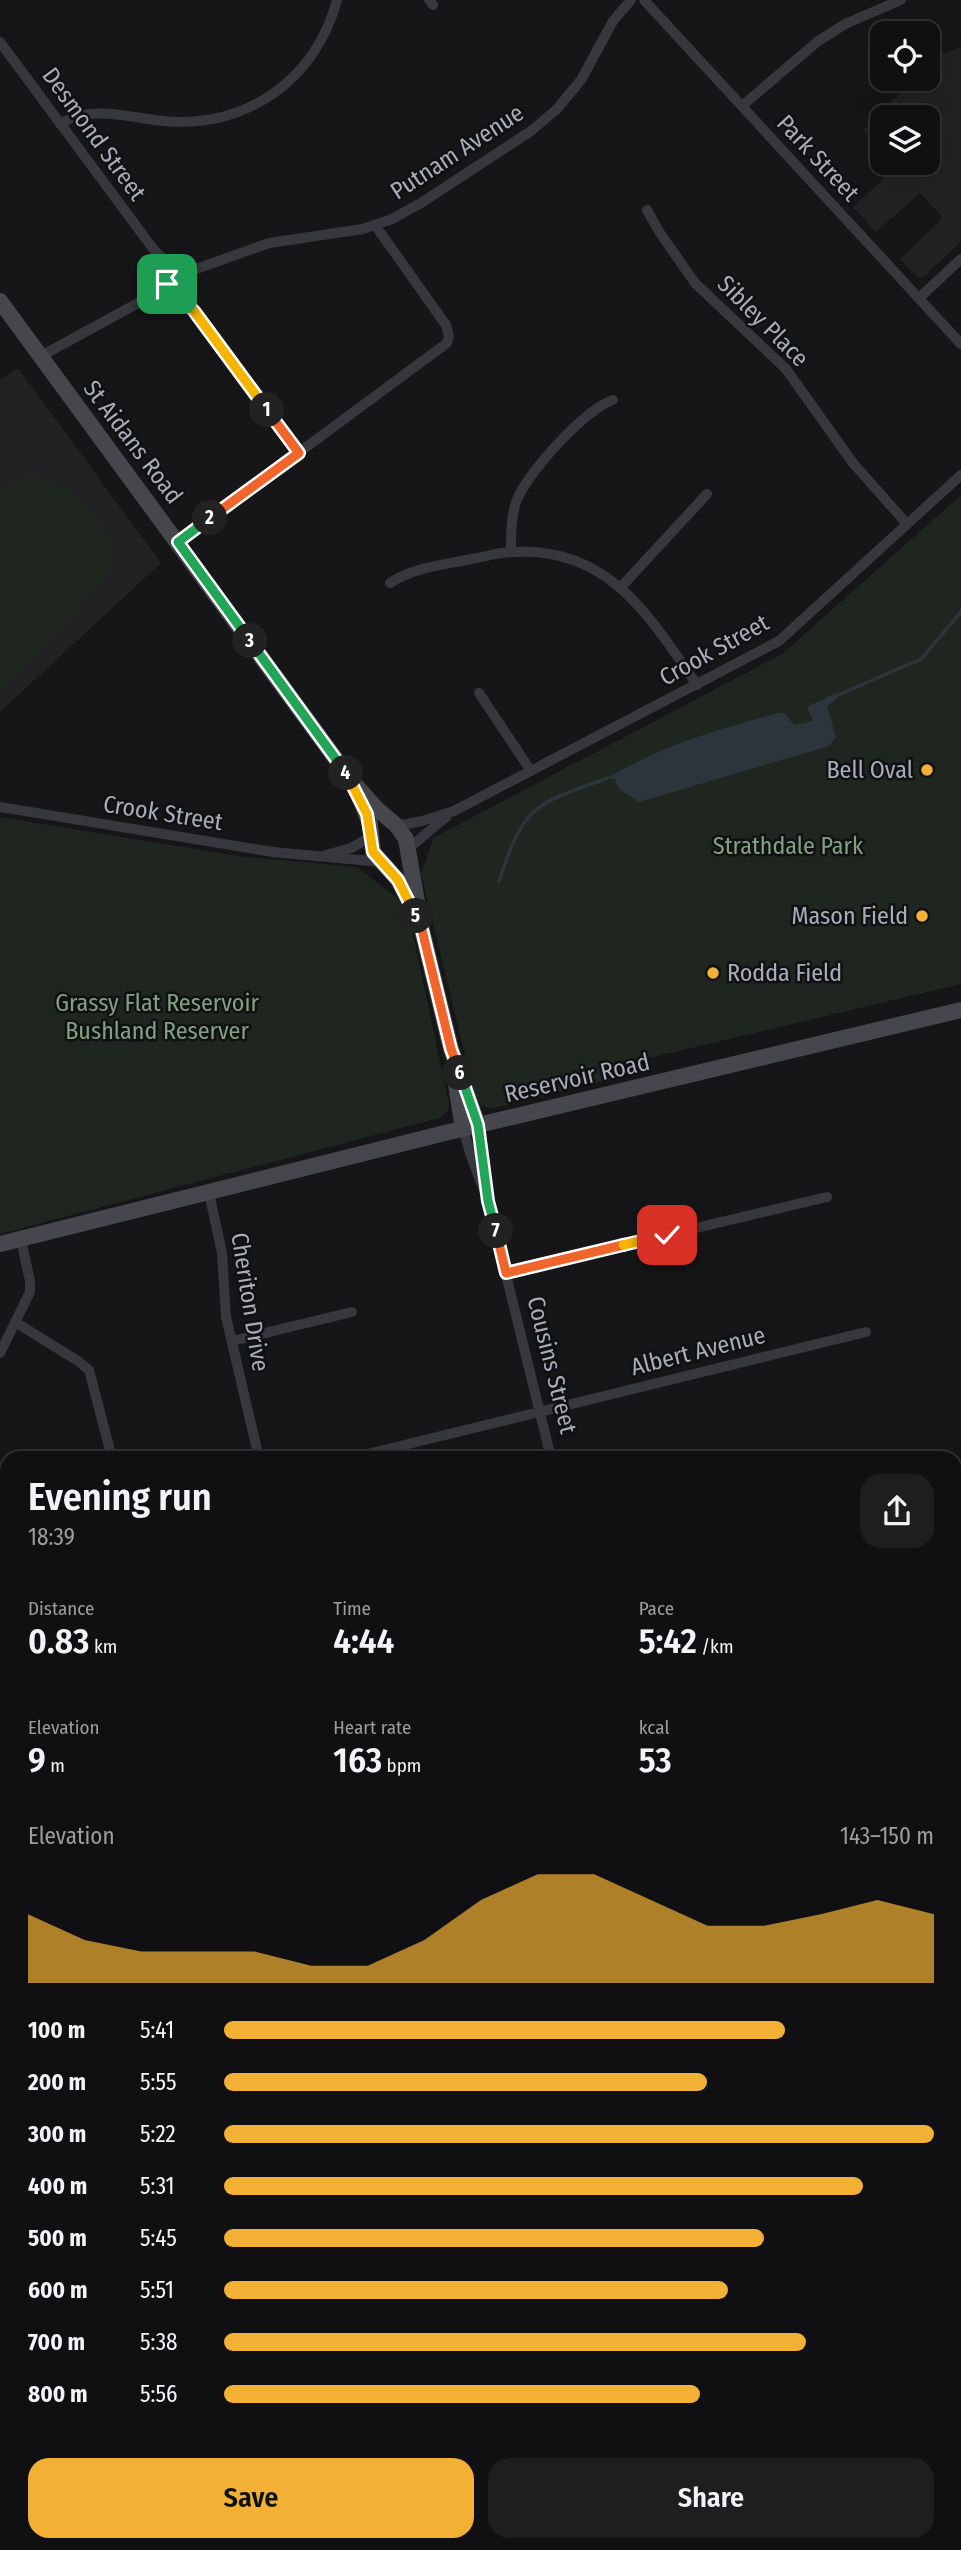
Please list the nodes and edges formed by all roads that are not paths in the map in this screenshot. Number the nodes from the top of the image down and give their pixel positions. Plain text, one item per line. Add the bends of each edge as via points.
1 (337, 0) edge
2 (631, 0) edge
3 (645, 0) edge
4 (901, 0) edge
5 (0, 42) edge
6 (742, 106) junction
7 (60, 124) junction
8 (648, 210) dead end
9 (375, 225) junction
10 (153, 250) junction
11 (961, 260) edge
12 (208, 265) junction
13 (180, 273) junction
14 (167, 280) junction
15 (181, 291) junction
16 (151, 296) junction
17 (919, 298) junction
18 (0, 301) edge
19 (961, 344) edge
20 (41, 356) junction
21 (613, 400) dead end
22 (299, 453) junction
23 (961, 475) edge
24 (707, 494) dead end
25 (907, 524) junction
26 (178, 542) junction
27 (511, 552) junction
28 (390, 583) dead end
29 (621, 587) junction
30 (697, 685) junction
31 (479, 694) dead end
32 (531, 771) junction
33 (352, 781) junction
34 (0, 807) edge
35 (454, 811) junction
36 (396, 826) junction
37 (371, 836) junction
38 (409, 849) junction
39 (320, 856) junction
40 (383, 863) junction
41 (422, 930) junction
42 (961, 1010) edge
43 (470, 1127) junction
44 (209, 1193) junction
45 (827, 1197) dead end
46 (21, 1240) junction
47 (0, 1244) edge
48 (506, 1273) junction
49 (352, 1312) dead end
50 (15, 1322) junction
51 (866, 1332) dead end
52 (232, 1341) junction
53 (0, 1353) edge
54 (540, 1411) junction
55 (109, 1451) edge
56 (257, 1451) edge
57 (379, 1451) edge
58 (549, 1451) edge

1 - 7 street via 327,31 311,58 284,85 247,108 192,121 91,113
2 - 9 street, Putnam Avenue via 612,21 580,80 544,120 435,195
3 - 6 street, Park Street
4 - 6 street via 845,24 817,42
5 - 7 street, Desmond Street
6 - 17 street, Park Street
7 - 10 street, Desmond Street
8 - 25 street, Sibley Place via 695,283 786,369 853,463
9 - 12 street, Putnam Avenue via 269,243
9 - 22 street via 446,326 449,340
10 - 13 street, Desmond Street
10 - 14 street, Desmond Street
11 - 17 street
12 - 13 street, Putnam Avenue
12 - 15 street, Putnam Avenue
13 - 14 street
13 - 15 street via 187,278
14 - 15 street via 167,286
14 - 16 street
15 - 16 street
15 - 22 street
16 - 20 street
17 - 19 street, Park Street
18 - 20 street, St Aidans Road
20 - 26 street, St Aidans Road
21 - 27 street via 590,412 530,477 515,504
22 - 26 street
23 - 25 street, Crook Street
24 - 29 street
25 - 30 street, Crook Street via 779,641
26 - 33 street, St Aidans Road
27 - 28 street via 416,570
27 - 29 street via 576,562
29 - 30 street via 647,614
30 - 32 street, Crook Street
31 - 32 street
32 - 35 street, Crook Street
33 - 36 street, St Aidans Road
33 - 37 street, St Aidans Road
34 - 39 street, Crook Street via 242,848
35 - 36 street, Crook Street
35 - 38 street, Crook Street
36 - 37 street via 384,825
36 - 38 street via 404,833
37 - 39 street, Crook Street via 351,848
37 - 40 street via 373,852
38 - 40 street via 397,861
38 - 41 street, Cousins Street
39 - 40 street, Crook Street
40 - 41 street, Cousins Street via 406,893
41 - 43 street, Cousins Street via 451,1049 456,1093
42 - 43 street, Reservoir Road
43 - 44 street, Reservoir Road
43 - 48 street, Cousins Street via 471,1156
44 - 46 street, Reservoir Road
44 - 52 street, Cheriton Drive via 222,1253
45 - 48 street
46 - 47 street, Reservoir Road
46 - 50 street via 30,1287
48 - 54 street, Cousins Street
49 - 52 street
50 - 53 street
50 - 55 street via 89,1370
51 - 54 street, Albert Avenue
52 - 56 street, Cheriton Drive
54 - 57 street
54 - 58 street, Cousins Street

